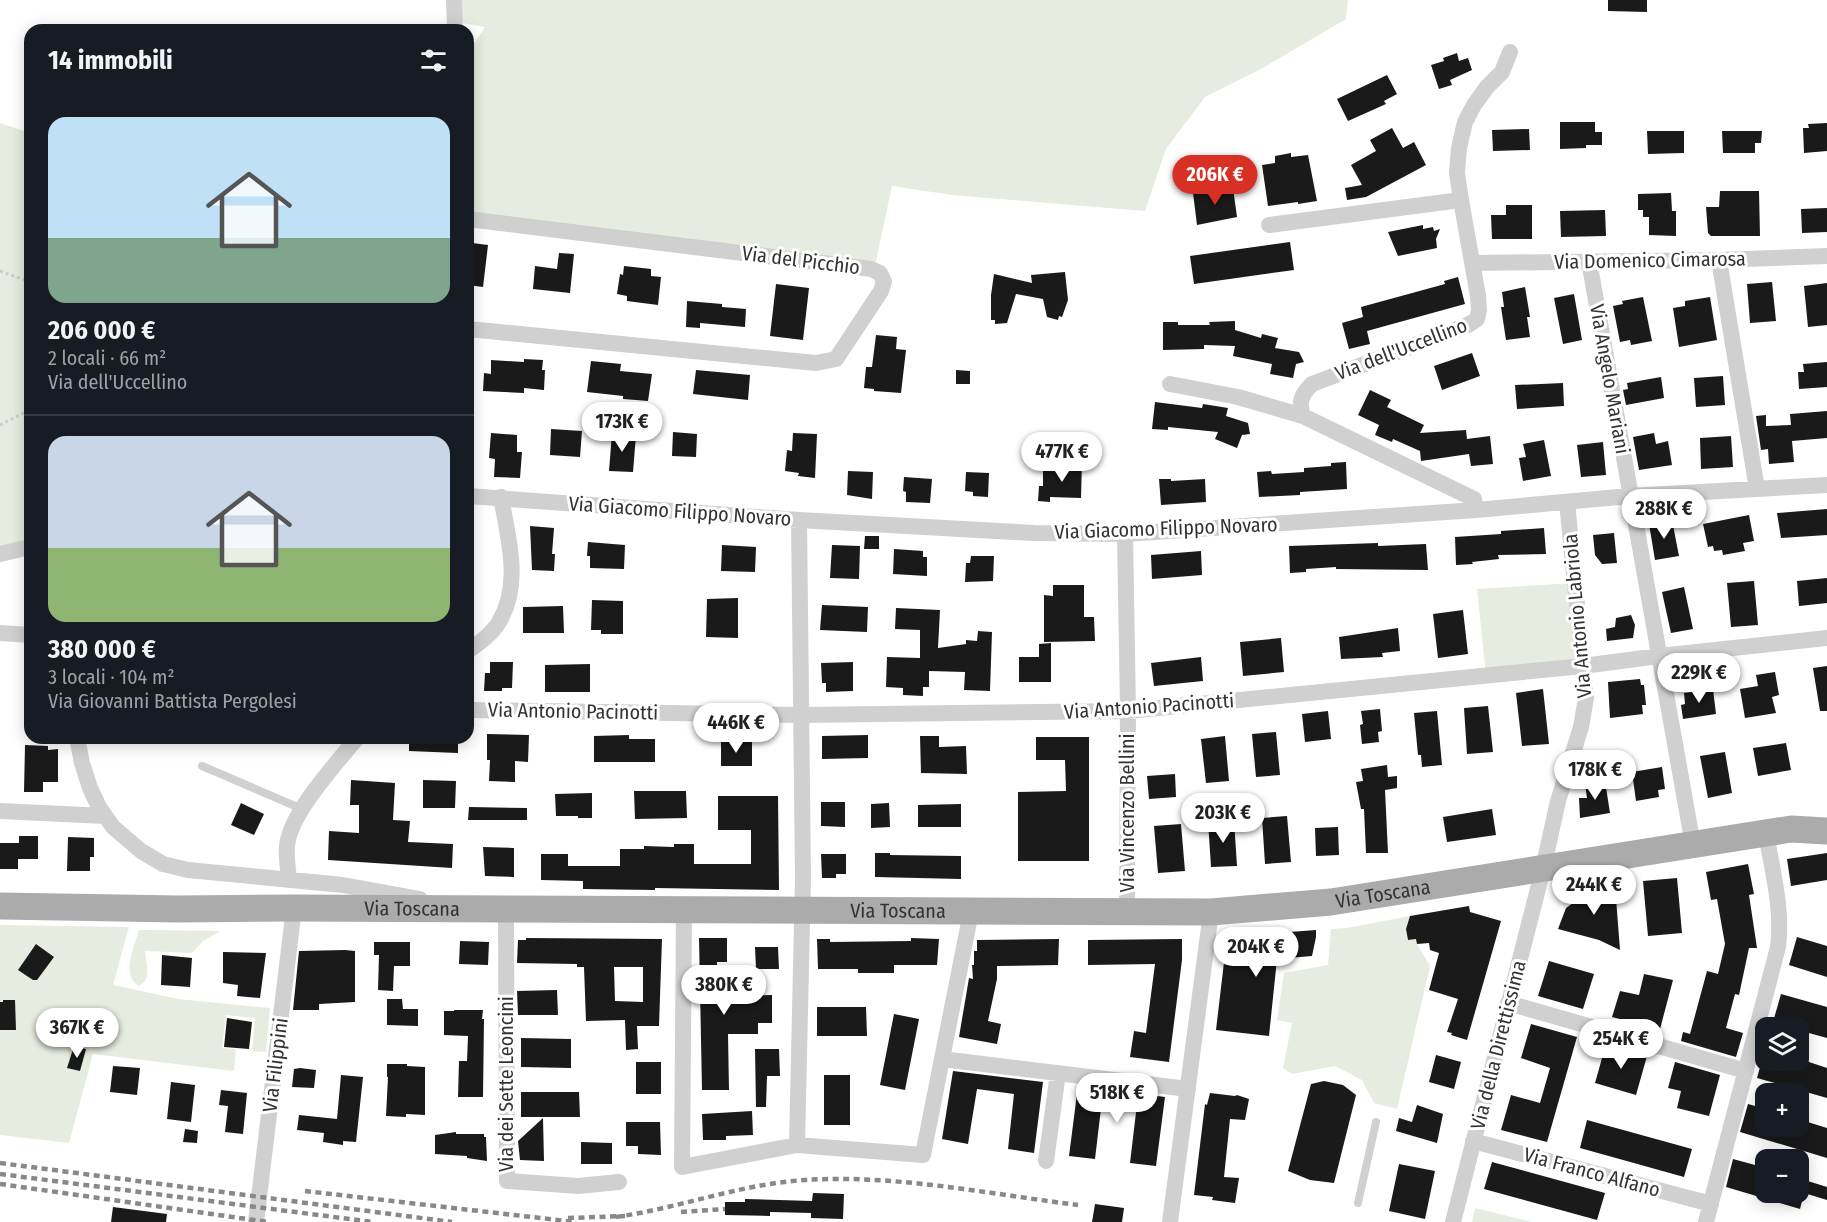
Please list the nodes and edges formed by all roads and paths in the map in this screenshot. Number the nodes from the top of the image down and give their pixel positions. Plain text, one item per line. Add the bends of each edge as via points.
1 (454, 0) edge
2 (455, 24) edge
3 (1510, 52) dead end
4 (1461, 200) junction
5 (474, 220) edge
6 (1269, 225) dead end
7 (1827, 255) edge
8 (1719, 260) junction
9 (1589, 261) junction
10 (1473, 263) junction
11 (0, 272) edge
12 (24, 280) edge
13 (474, 330) edge
14 (1170, 384) dead end
15 (24, 413) edge
16 (1303, 416) junction
17 (0, 425) edge
18 (1827, 485) edge
19 (1757, 489) junction
20 (474, 496) edge
21 (1630, 496) junction
22 (501, 498) junction
23 (1567, 502) junction
24 (1476, 510) junction
25 (799, 520) junction
26 (1125, 534) junction
27 (24, 548) edge
28 (0, 554) edge
29 (0, 633) edge
30 (24, 635) edge
31 (1827, 638) edge
32 (474, 647) edge
33 (1659, 656) junction
34 (1583, 666) junction
35 (474, 710) edge
36 (1128, 711) junction
37 (802, 715) junction
38 (78, 744) edge
39 (352, 744) edge
40 (202, 766) dead end
41 (302, 809) junction
42 (0, 811) edge
43 (1827, 811) edge
44 (105, 816) junction
45 (1779, 831) junction
46 (1827, 831) edge
47 (1693, 845) junction
48 (1543, 869) junction
49 (289, 879) junction
50 (346, 896) junction
51 (0, 906) edge
52 (294, 908) junction
53 (506, 909) junction
54 (684, 909) junction
55 (801, 912) junction
56 (971, 912) junction
57 (1127, 912) junction
58 (1211, 912) junction
59 (1508, 1003) junction
60 (942, 1059) junction
61 (1746, 1071) junction
62 (1058, 1073) junction
63 (1188, 1089) junction
64 (1376, 1122) dead end
65 (1473, 1141) junction
66 (797, 1144) junction
67 (1047, 1161) dead end
68 (619, 1182) dead end
69 (1358, 1203) dead end
70 (1711, 1204) junction
71 (1170, 1218) edge
72 (256, 1222) edge
73 (1453, 1222) edge
74 (1706, 1222) edge

1 - 2 street
3 - 4 street, Via dell'Uccellino via 1502,72 1480,96 1465,122 1457,173
4 - 6 street
4 - 10 street, Via dell'Uccellino
5 - 13 street, Via del Picchio via 871,269 880,273 884,281 836,358 816,363
7 - 8 street, Via Domenico Cimarosa
8 - 9 street, Via Domenico Cimarosa
8 - 19 street
9 - 10 street, Via Domenico Cimarosa
9 - 21 street, Via Angelo Mariani
10 - 16 street, Via dell'Uccellino via 1477,319 1312,384 1302,394
11 - 12 path
14 - 16 street via 1238,397
15 - 17 path
16 - 24 street via 1474,499
18 - 19 street, Via Giacomo Filippo Novaro
19 - 21 street, Via Giacomo Filippo Novaro
20 - 22 street, Via Giacomo Filippo Novaro
21 - 23 street, Via Giacomo Filippo Novaro
21 - 33 street, Via Angelo Mariani
22 - 25 street, Via Giacomo Filippo Novaro
22 - 32 street via 512,579 499,623
23 - 24 street, Via Giacomo Filippo Novaro
23 - 34 street, Via Antonio Labriola
24 - 26 street, Via Giacomo Filippo Novaro
25 - 26 street, Via Giacomo Filippo Novaro
25 - 37 street
26 - 36 street, Via Vincenzo Bellini
27 - 28 street
29 - 30 street
31 - 33 street, Via Antonio Pacinotti
33 - 34 street, Via Antonio Pacinotti
33 - 47 street, Via Angelo Mariani
34 - 36 street, Via Antonio Pacinotti
34 - 48 street, Via Antonio Labriola via 1586,698 1581,727 1558,801
35 - 37 street, Via Antonio Pacinotti
36 - 37 street, Via Antonio Pacinotti
36 - 57 street, Via Vincenzo Bellini
37 - 55 street
38 - 44 street via 90,788
39 - 41 street
40 - 41 lane
41 - 49 street via 287,845
42 - 44 street
43 - 45 main road, Via Toscana
44 - 49 street via 141,851 163,864 188,870
45 - 46 main road, Via Toscana
45 - 47 main road, Via Toscana
45 - 61 street via 1780,937
47 - 48 main road, Via Toscana
48 - 58 main road, Via Toscana via 1331,903
48 - 59 street, Via della Direttissima
49 - 50 street
50 - 52 main road, Via Toscana
50 - 53 main road, Via Toscana via 464,909
51 - 52 main road, Via Toscana
52 - 72 street, Via Filippini
53 - 54 main road, Via Toscana
53 - 68 street, Via dei Sette Leoncini via 507,1181 578,1186
54 - 55 main road, Via Toscana
54 - 66 street via 682,1167
55 - 56 main road, Via Toscana
55 - 66 street
56 - 57 main road, Via Toscana
56 - 60 street
57 - 58 main road, Via Toscana
58 - 63 street
59 - 61 street
59 - 65 street, Via della Direttissima
60 - 62 street
60 - 66 street via 923,1155
61 - 70 street
62 - 63 street
62 - 67 street
63 - 71 street
64 - 69 lane
65 - 70 street, Via Franco Alfano
65 - 73 street, Via della Direttissima
70 - 74 street

